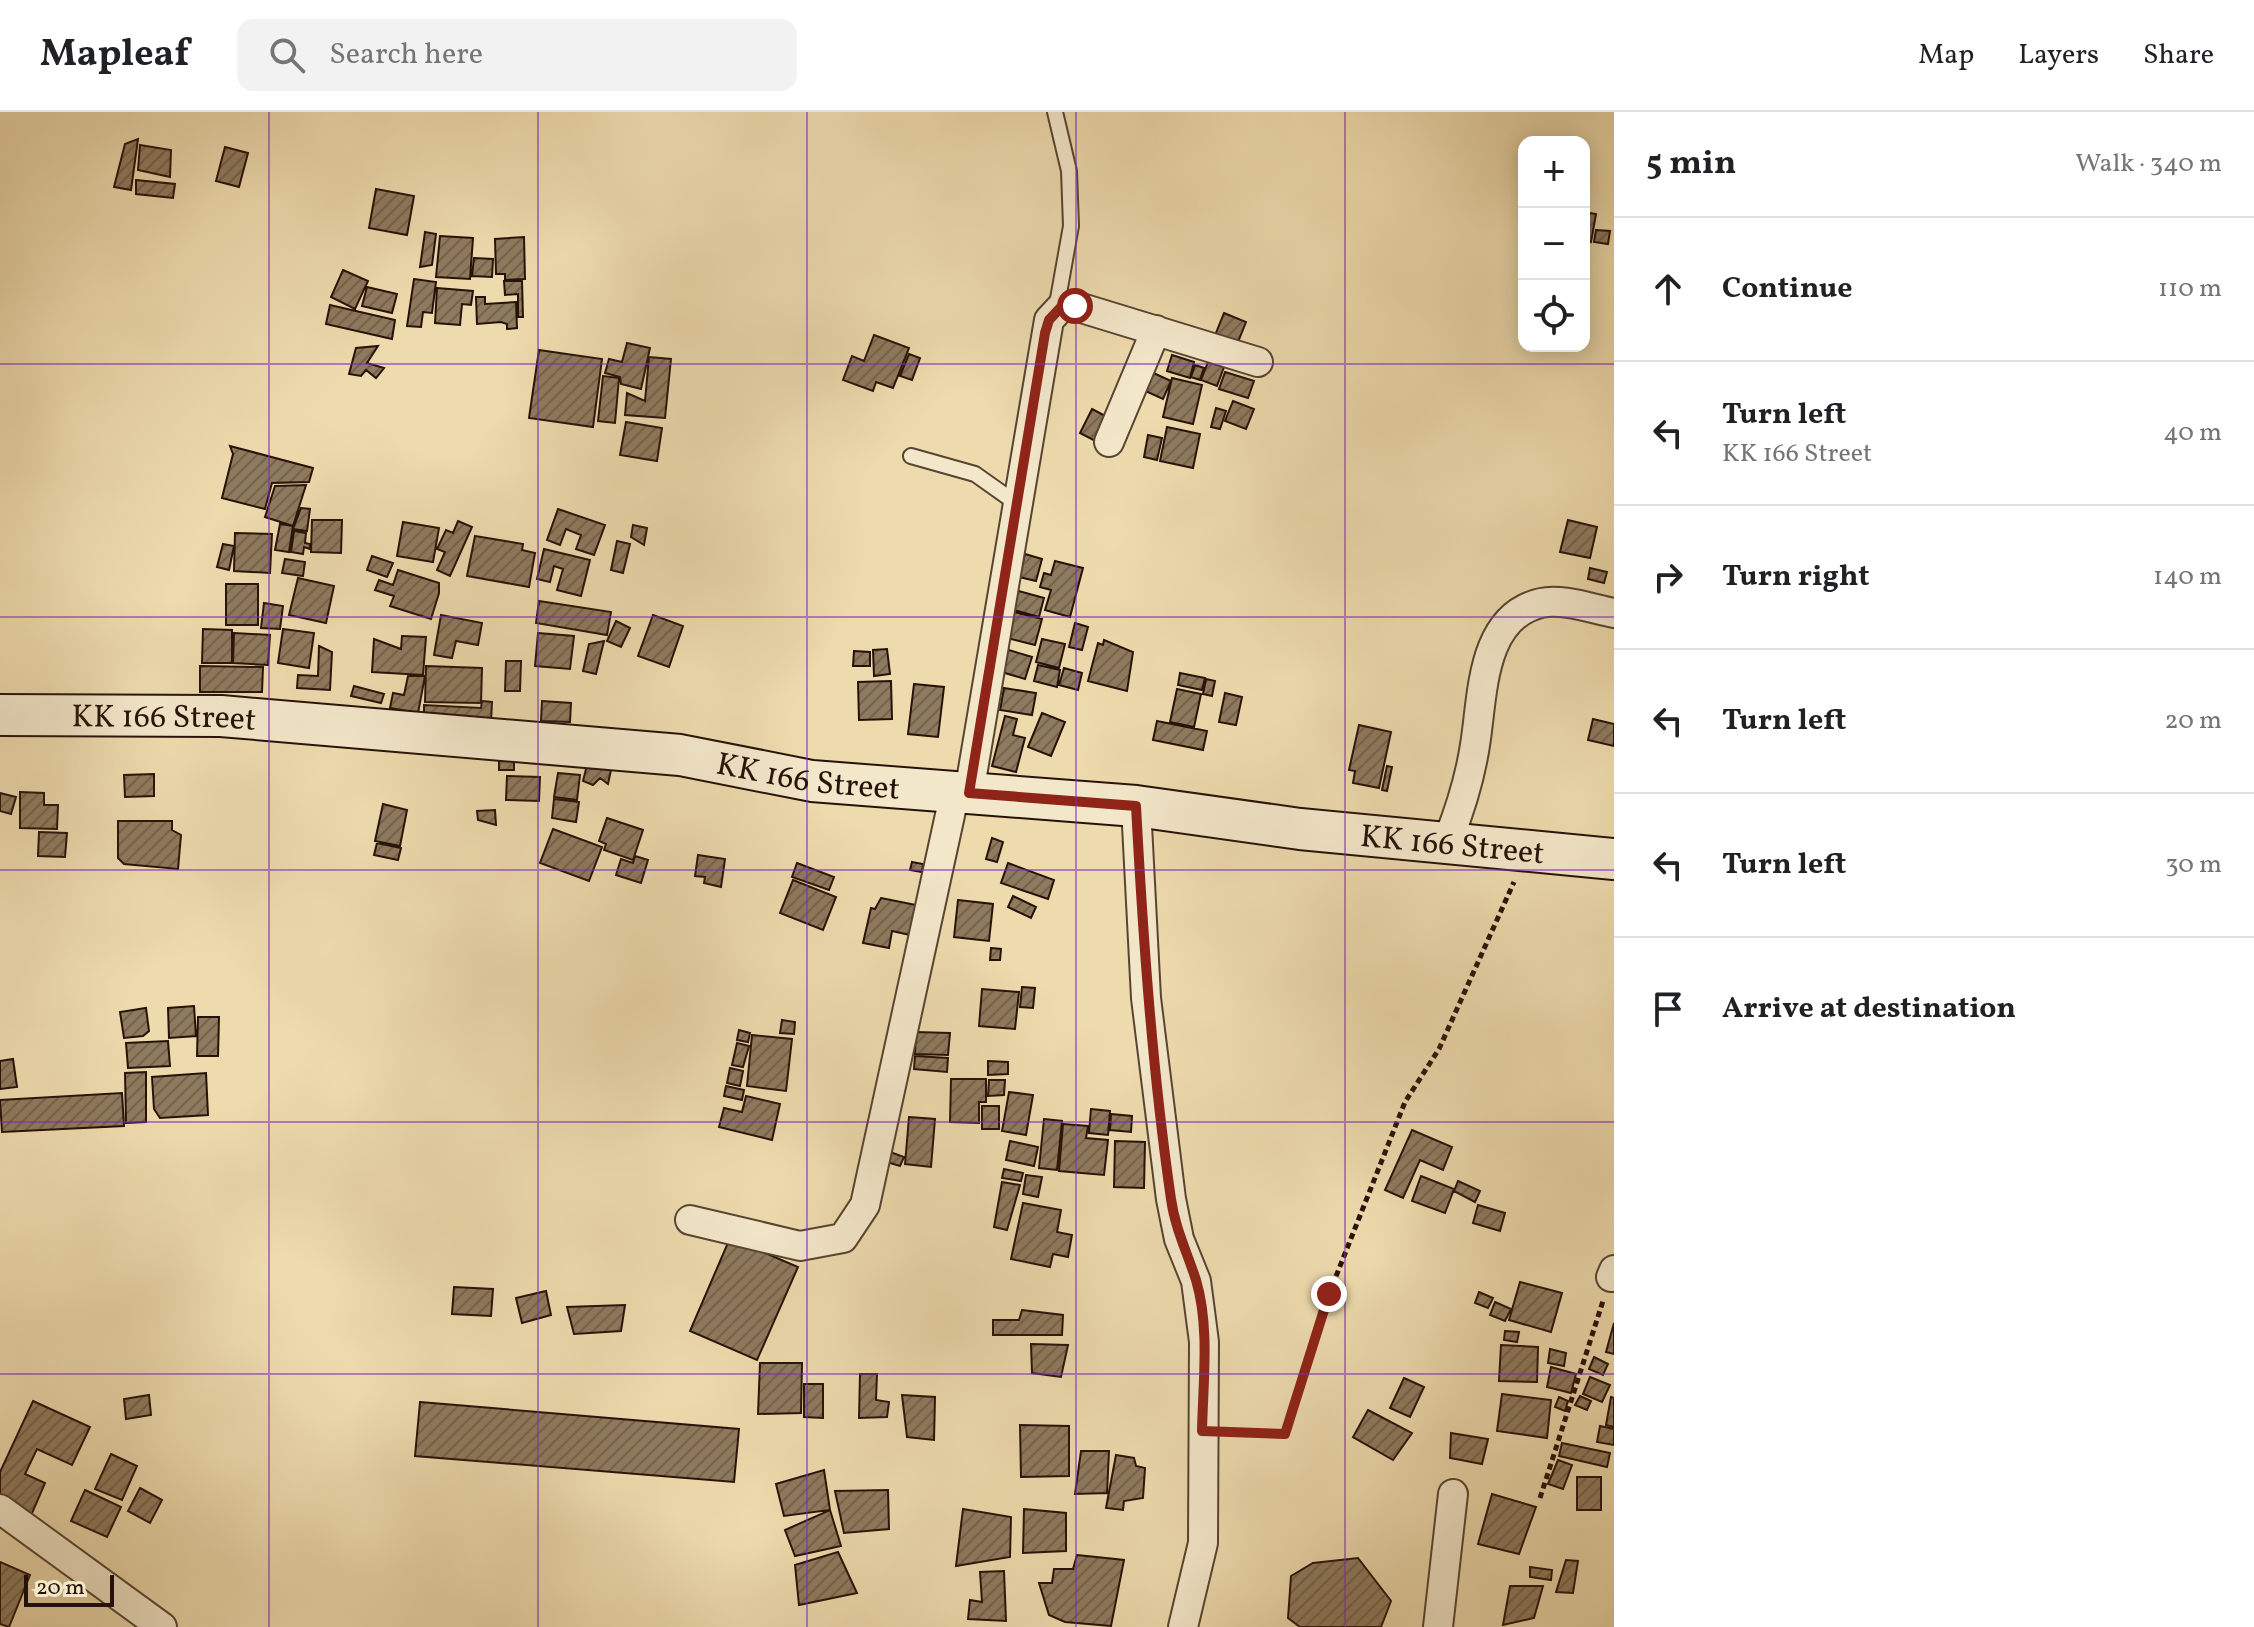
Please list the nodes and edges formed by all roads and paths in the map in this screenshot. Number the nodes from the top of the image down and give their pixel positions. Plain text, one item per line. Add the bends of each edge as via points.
1 (1055, 112) edge
2 (1056, 311) junction
3 (1156, 330) junction
4 (1258, 362) dead end
5 (1109, 442) dead end
6 (911, 456) dead end
7 (1016, 503) junction
8 (1614, 613) edge
9 (0, 715) edge
10 (962, 793) junction
11 (1136, 806) junction
12 (1448, 840) junction
13 (1529, 850) junction
14 (1614, 859) edge
15 (690, 1220) dead end
16 (1612, 1273) edge
17 (1202, 1431) junction
18 (1453, 1494) dead end
19 (1540, 1498) dead end
20 (0, 1509) edge
21 (162, 1627) edge
22 (1183, 1627) edge
23 (1438, 1627) edge

1 - 2 lane via 1069,171 1071,226
2 - 3 street via 1063,305 1075,306
2 - 7 street via 1045,333
3 - 4 street
3 - 5 street
6 - 7 lane via 975,474
7 - 10 street
8 - 12 street via 1542,602 1518,613 1492,645 1475,747
9 - 10 street, KK 166 Street via 236,717 680,755 812,781
10 - 11 street, KK 166 Street
10 - 15 street via 865,1205 843,1238 800,1246
11 - 12 street, KK 166 Street via 1300,829
11 - 17 street via 1146,998 1171,1199 1179,1239 1196,1281 1204,1342
12 - 13 street, KK 166 Street
13 - 14 street, KK 166 Street
13 - 17 path via 1439,1049 1405,1102 1329,1294 1285,1434
16 - 19 path
17 - 22 street via 1203,1543
18 - 23 street
20 - 21 street

